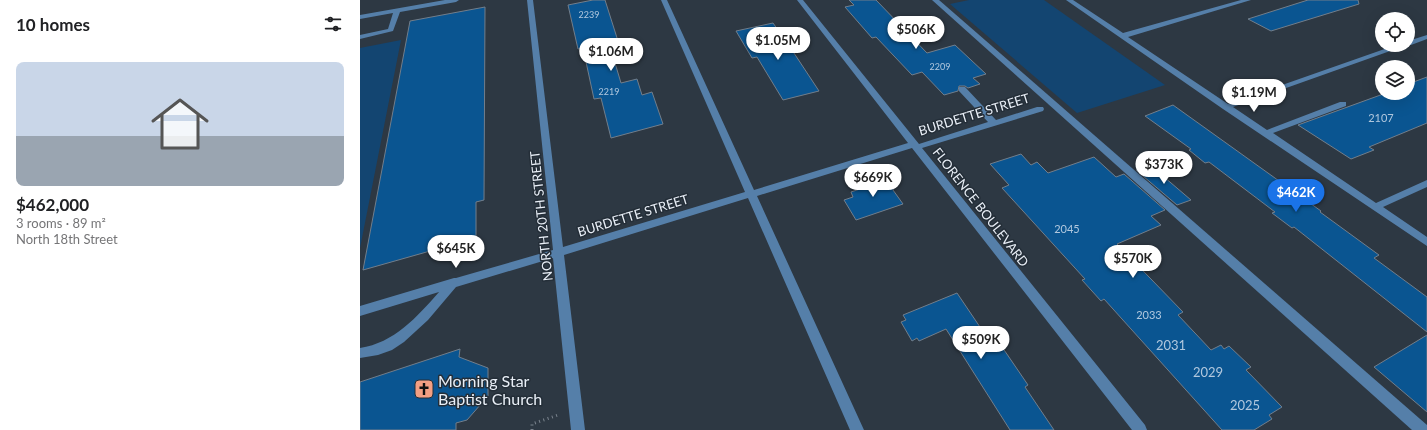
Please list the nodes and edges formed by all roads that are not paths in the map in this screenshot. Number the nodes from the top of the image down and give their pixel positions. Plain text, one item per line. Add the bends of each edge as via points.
1 (456, 0) edge
2 (530, 0) edge
3 (664, 0) edge
4 (800, 0) edge
5 (935, 0) edge
6 (1069, 0) edge
7 (1248, 0) edge
8 (397, 11) junction
9 (360, 17) edge
10 (1122, 36) junction
11 (1427, 36) edge
12 (360, 37) edge
13 (1415, 40) edge
14 (1383, 52) edge
15 (962, 89) dead end
16 (1343, 104) dead end
17 (1226, 106) junction
18 (1040, 108) dead end
19 (994, 122) junction
20 (1266, 134) junction
21 (915, 145) junction
22 (1427, 183) edge
23 (751, 194) junction
24 (1375, 207) junction
25 (1427, 242) edge
26 (558, 252) junction
27 (454, 282) junction
28 (360, 311) edge
29 (360, 353) edge
30 (578, 430) edge
31 (858, 430) edge
32 (1140, 430) edge
33 (1422, 430) edge

1 - 8 street
2 - 26 street, NORTH 20TH STREET
3 - 23 street
4 - 21 street, FLORENCE BOULEVARD
5 - 33 street
6 - 10 street
7 - 10 street
8 - 9 street
8 - 12 street via 391,30
10 - 17 street
11 - 13 street
14 - 17 street
15 - 19 street
16 - 20 street
17 - 20 street
18 - 19 street, BURDETTE STREET
19 - 21 street, BURDETTE STREET
20 - 24 street
21 - 23 street, BURDETTE STREET
21 - 32 street, FLORENCE BOULEVARD
22 - 24 street
23 - 26 street, BURDETTE STREET
23 - 31 street
24 - 25 street
26 - 27 street, BURDETTE STREET
26 - 30 street, NORTH 20TH STREET
27 - 28 street, BURDETTE STREET
27 - 29 street via 434,306 401,337 378,350

